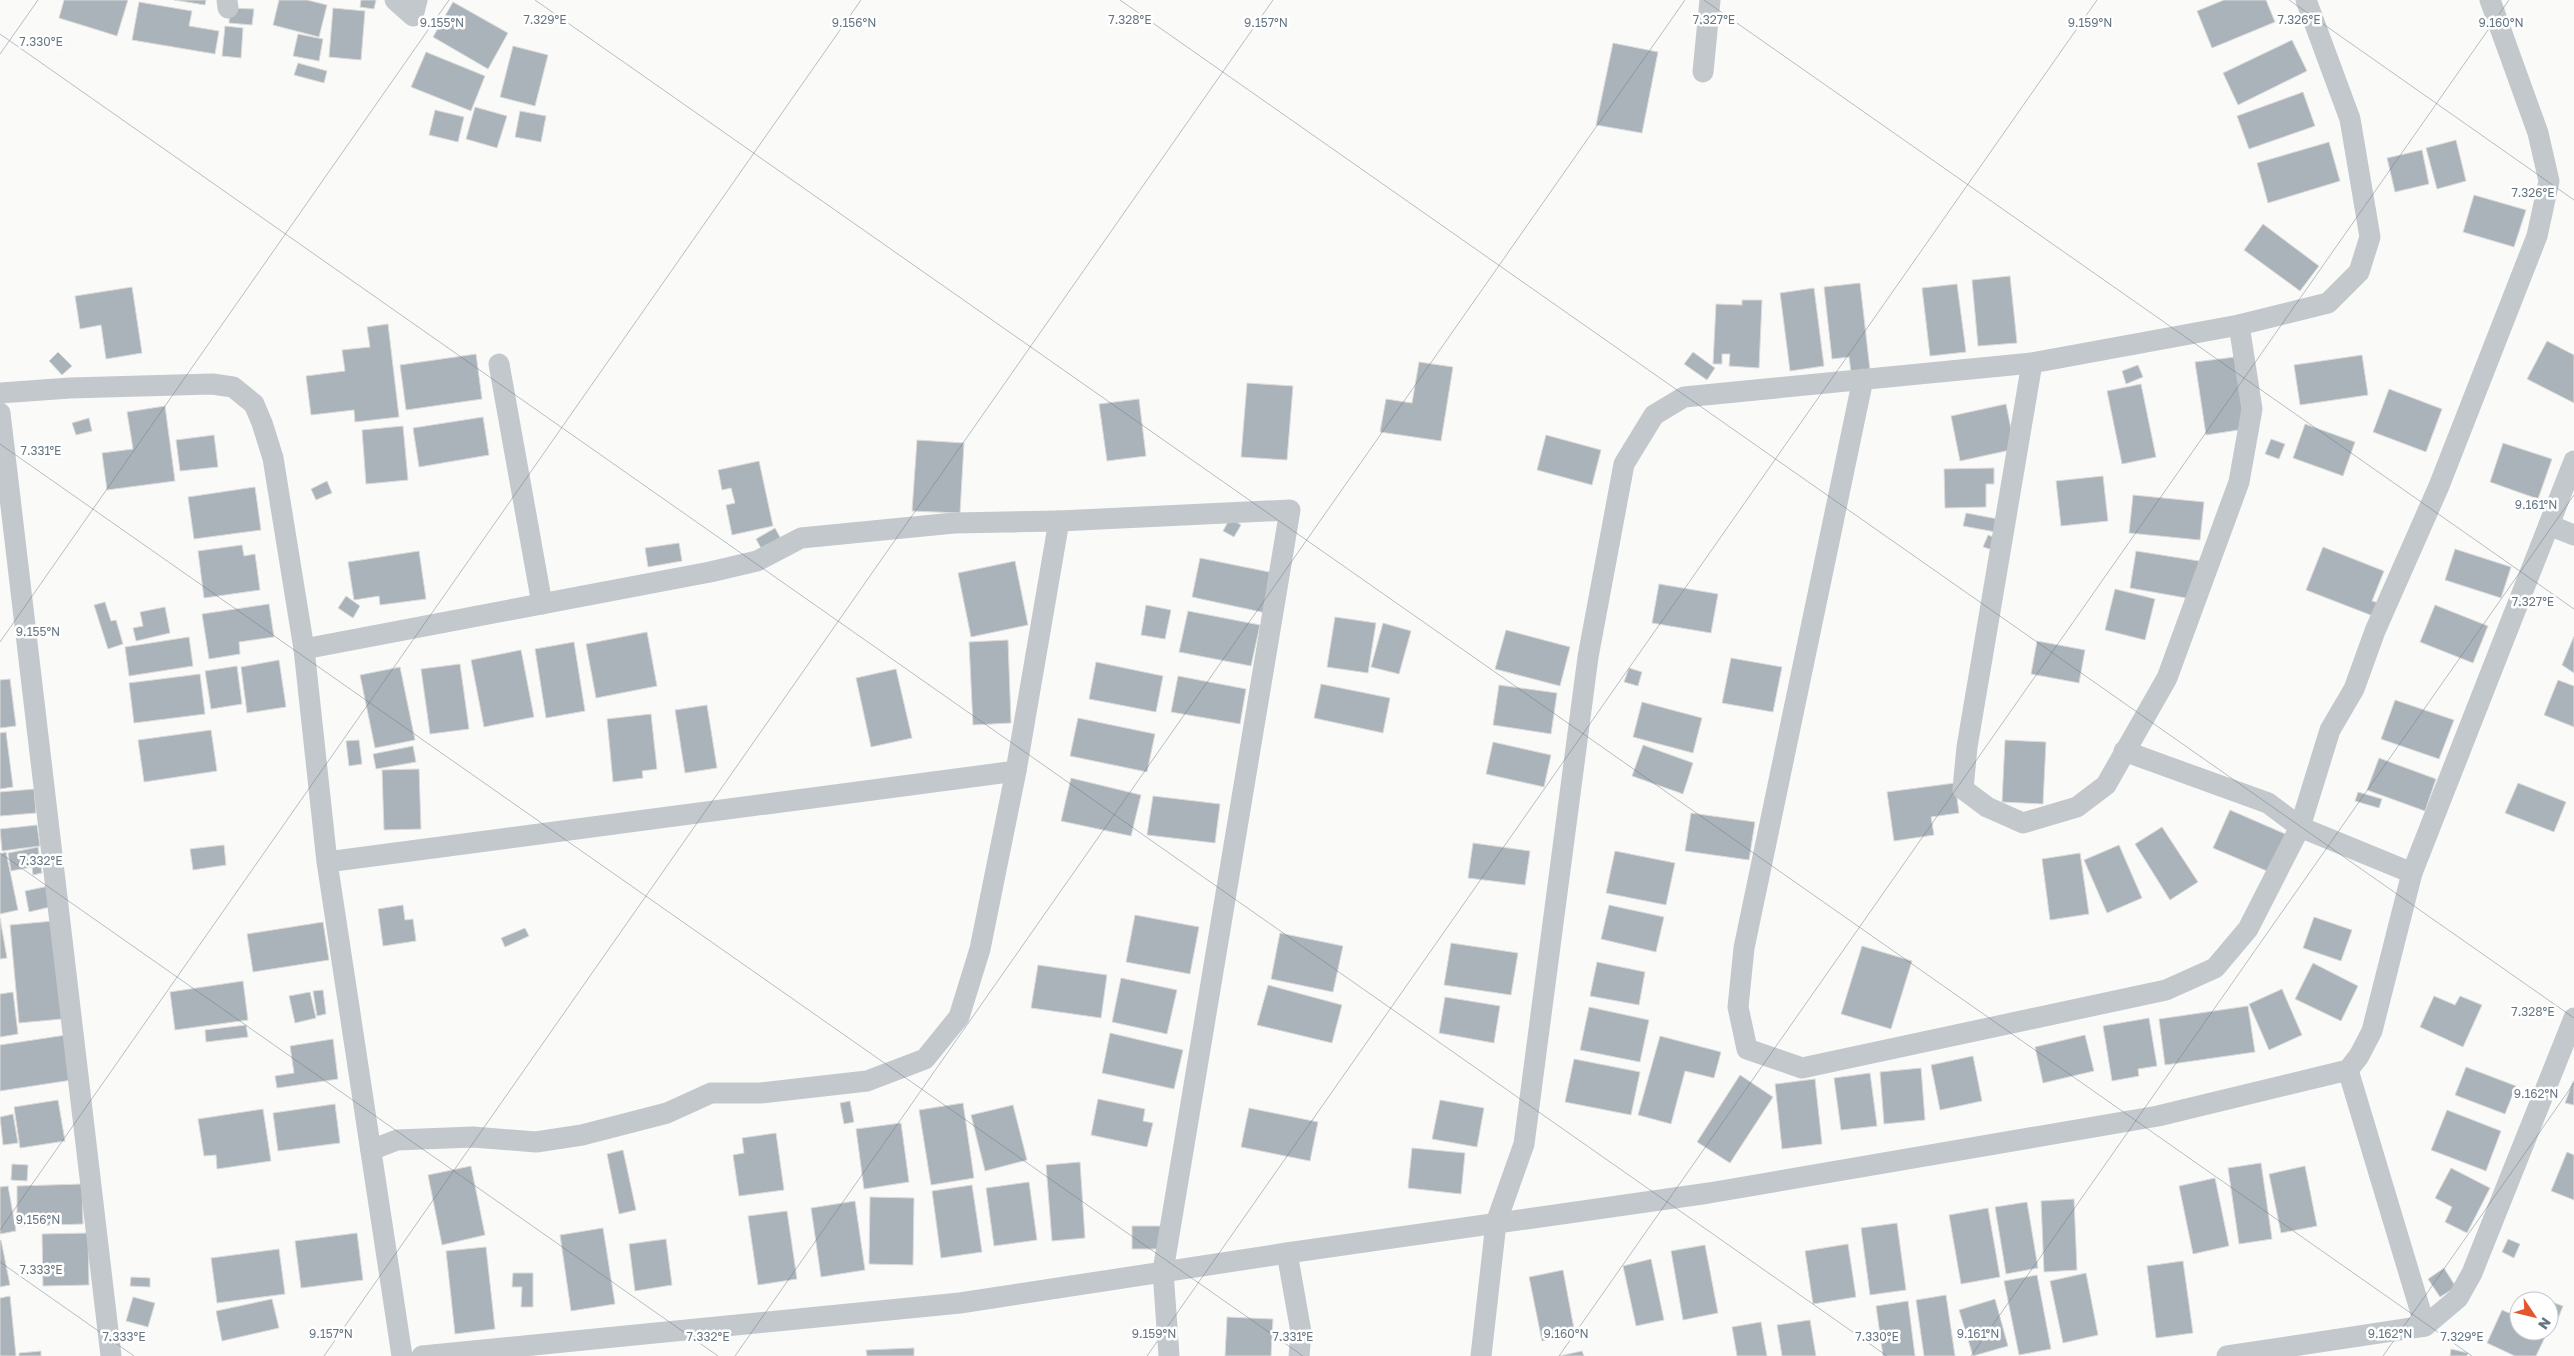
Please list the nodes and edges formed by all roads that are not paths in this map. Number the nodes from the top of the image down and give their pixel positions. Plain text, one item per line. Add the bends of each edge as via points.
1 (395, 0) edge
2 (417, 0) edge
3 (1710, 0) edge
4 (2306, 0) edge
5 (2490, 0) edge
6 (1703, 72) dead end
7 (2238, 325) junction
8 (2032, 363) junction
9 (499, 364) dead end
10 (1863, 380) junction
11 (0, 393) edge
12 (0, 413) edge
13 (2574, 460) edge
14 (1058, 521) junction
15 (2549, 525) junction
16 (2574, 535) edge
17 (542, 604) junction
18 (304, 649) junction
19 (2124, 751) junction
20 (1016, 771) junction
21 (2300, 827) junction
22 (327, 862) junction
23 (2412, 873) junction
24 (2574, 1018) edge
25 (2348, 1070) junction
26 (370, 1150) junction
27 (1496, 1223) junction
28 (1287, 1253) junction
29 (1163, 1271) junction
30 (2425, 1326) junction
31 (111, 1356) edge
32 (402, 1356) edge
33 (422, 1356) edge
34 (1169, 1356) edge
35 (1299, 1356) edge
36 (1482, 1356) edge
37 (2227, 1356) edge

1 - 2 street via 413,16
3 - 6 street
4 - 7 street via 2350,119 2370,237 2358,272 2328,302
5 - 21 street via 2538,134 2548,181 2537,236 2439,486 2375,631 2354,689 2330,730
7 - 8 street
7 - 19 street via 2252,409 2238,482 2167,678
8 - 10 street
8 - 19 street via 1967,747 1963,789 1987,807 2023,824 2077,807 2106,785
9 - 17 street
10 - 21 street via 1744,948 1738,1007 1747,1049 1802,1068 2166,990 2215,968 2248,929
10 - 27 street via 1684,397 1654,415 1624,464 1588,657 1524,1144
11 - 18 street via 212,384 233,388 254,404 273,458
12 - 31 street
13 - 15 street
14 - 17 street via 954,524 801,538 757,561
14 - 20 street
14 - 29 street via 1290,510
15 - 16 street
15 - 23 street
17 - 18 street
18 - 22 street
19 - 21 street via 2268,803
20 - 22 street
20 - 26 street via 980,949 970,983 959,1017 925,1059 867,1081 761,1093 711,1093 667,1113 536,1142 473,1137 397,1140
21 - 23 street
22 - 26 street
23 - 25 street via 2372,1031
24 - 30 street via 2472,1273 2458,1298
25 - 27 street via 2158,1116 1709,1193
25 - 30 street
26 - 32 street
27 - 28 street
27 - 36 street
28 - 29 street
28 - 35 street via 1301,1332
29 - 33 street via 960,1303
29 - 34 street
30 - 37 street

